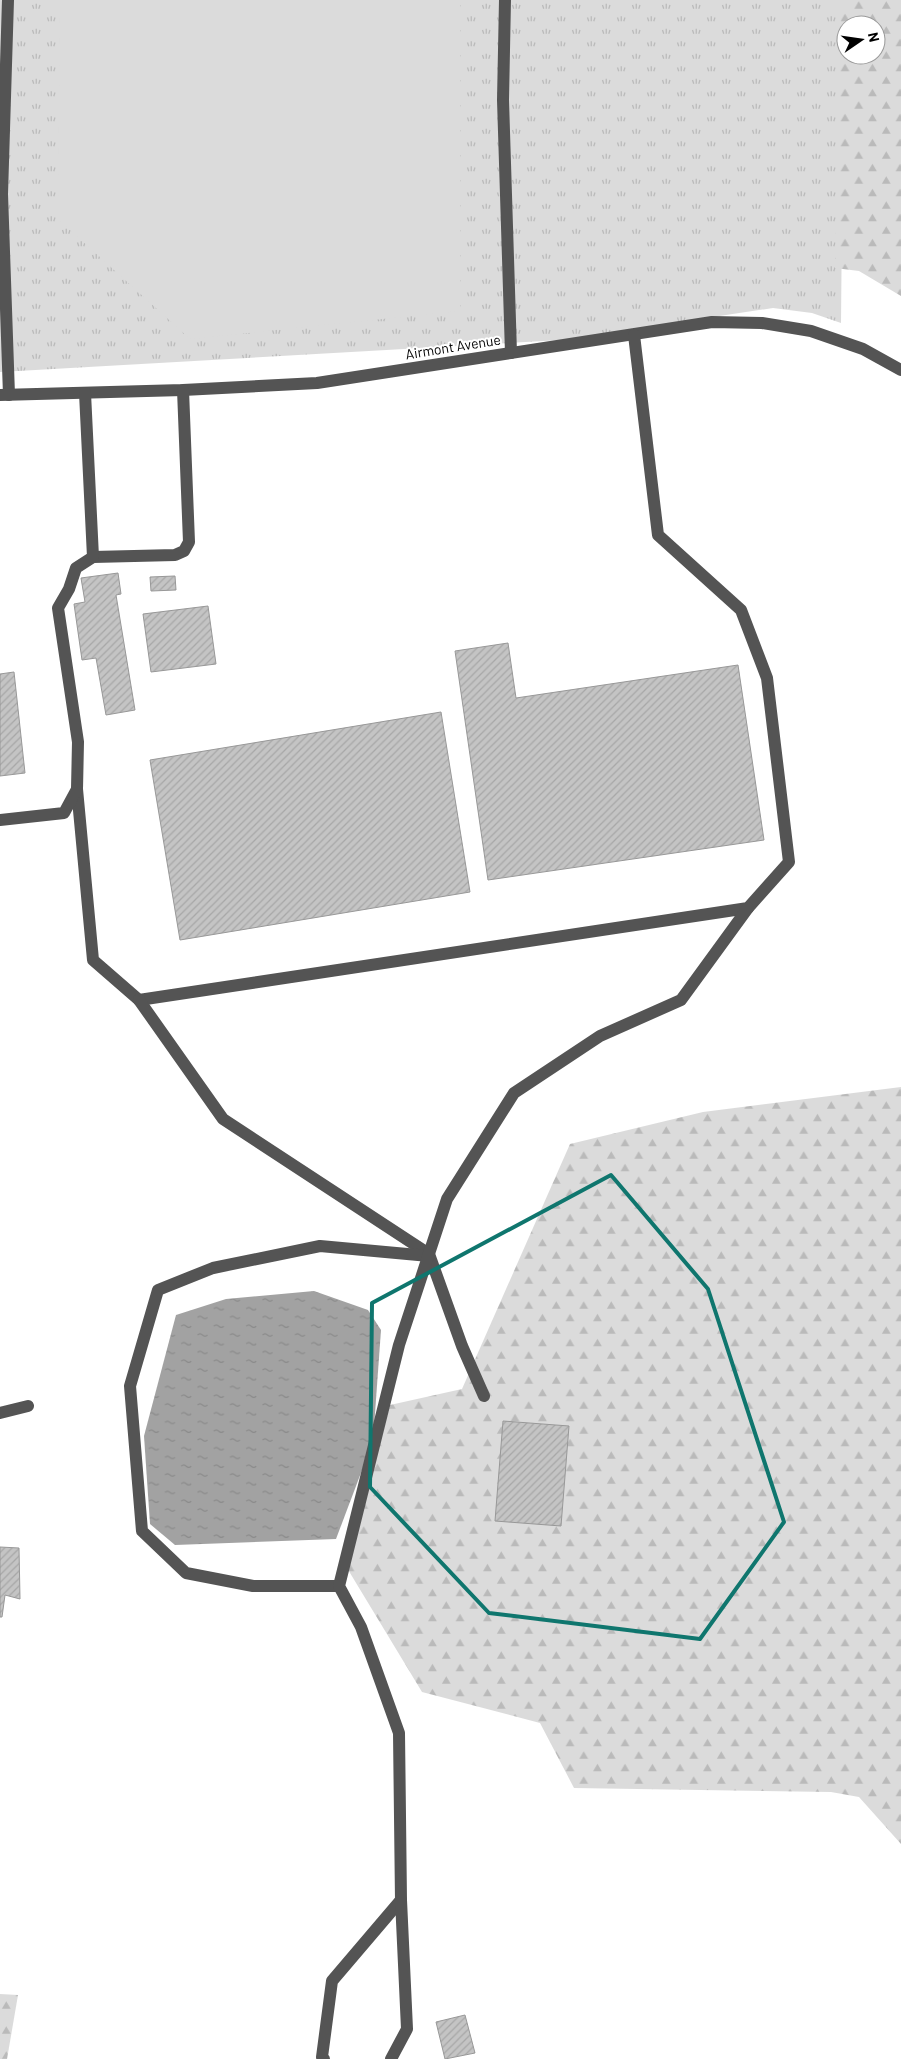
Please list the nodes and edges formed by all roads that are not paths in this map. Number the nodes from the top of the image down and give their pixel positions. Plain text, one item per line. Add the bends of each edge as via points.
1 (8, 0) edge
2 (505, 0) edge
3 (634, 335) junction
4 (511, 353) junction
5 (901, 370) edge
6 (183, 390) junction
7 (85, 393) junction
8 (5, 395) edge
9 (93, 557) junction
10 (77, 789) junction
11 (0, 820) edge
12 (748, 908) junction
13 (139, 1000) junction
14 (429, 1255) junction
15 (484, 1396) dead end
16 (28, 1406) dead end
17 (0, 1413) edge
18 (339, 1586) junction
19 (401, 1900) junction
20 (324, 2059) edge
21 (392, 2059) edge

1 - 8 street via 2,194
2 - 4 street via 503,100
3 - 4 street, Airmont Avenue
3 - 5 street, Airmont Avenue via 712,322 762,323 811,331 863,349
3 - 12 street via 658,535 741,610 767,678 789,862
4 - 6 street, Airmont Avenue via 317,383
6 - 7 street, Airmont Avenue
6 - 9 street via 189,542 184,551 175,555
7 - 8 street, Airmont Avenue
7 - 9 street
9 - 10 street via 76,568 58,608 78,742
10 - 11 street via 64,813
10 - 13 street via 93,960
12 - 13 street
12 - 14 street via 681,1000 600,1036 514,1093 447,1199
13 - 14 street via 223,1119
14 - 15 street
14 - 18 street via 399,1345
14 - 18 street via 320,1246 213,1268 158,1290 130,1386 142,1531 186,1573 253,1586
16 - 17 street
18 - 19 street via 361,1627 399,1733
19 - 20 street via 332,1981
19 - 21 street via 407,2030

